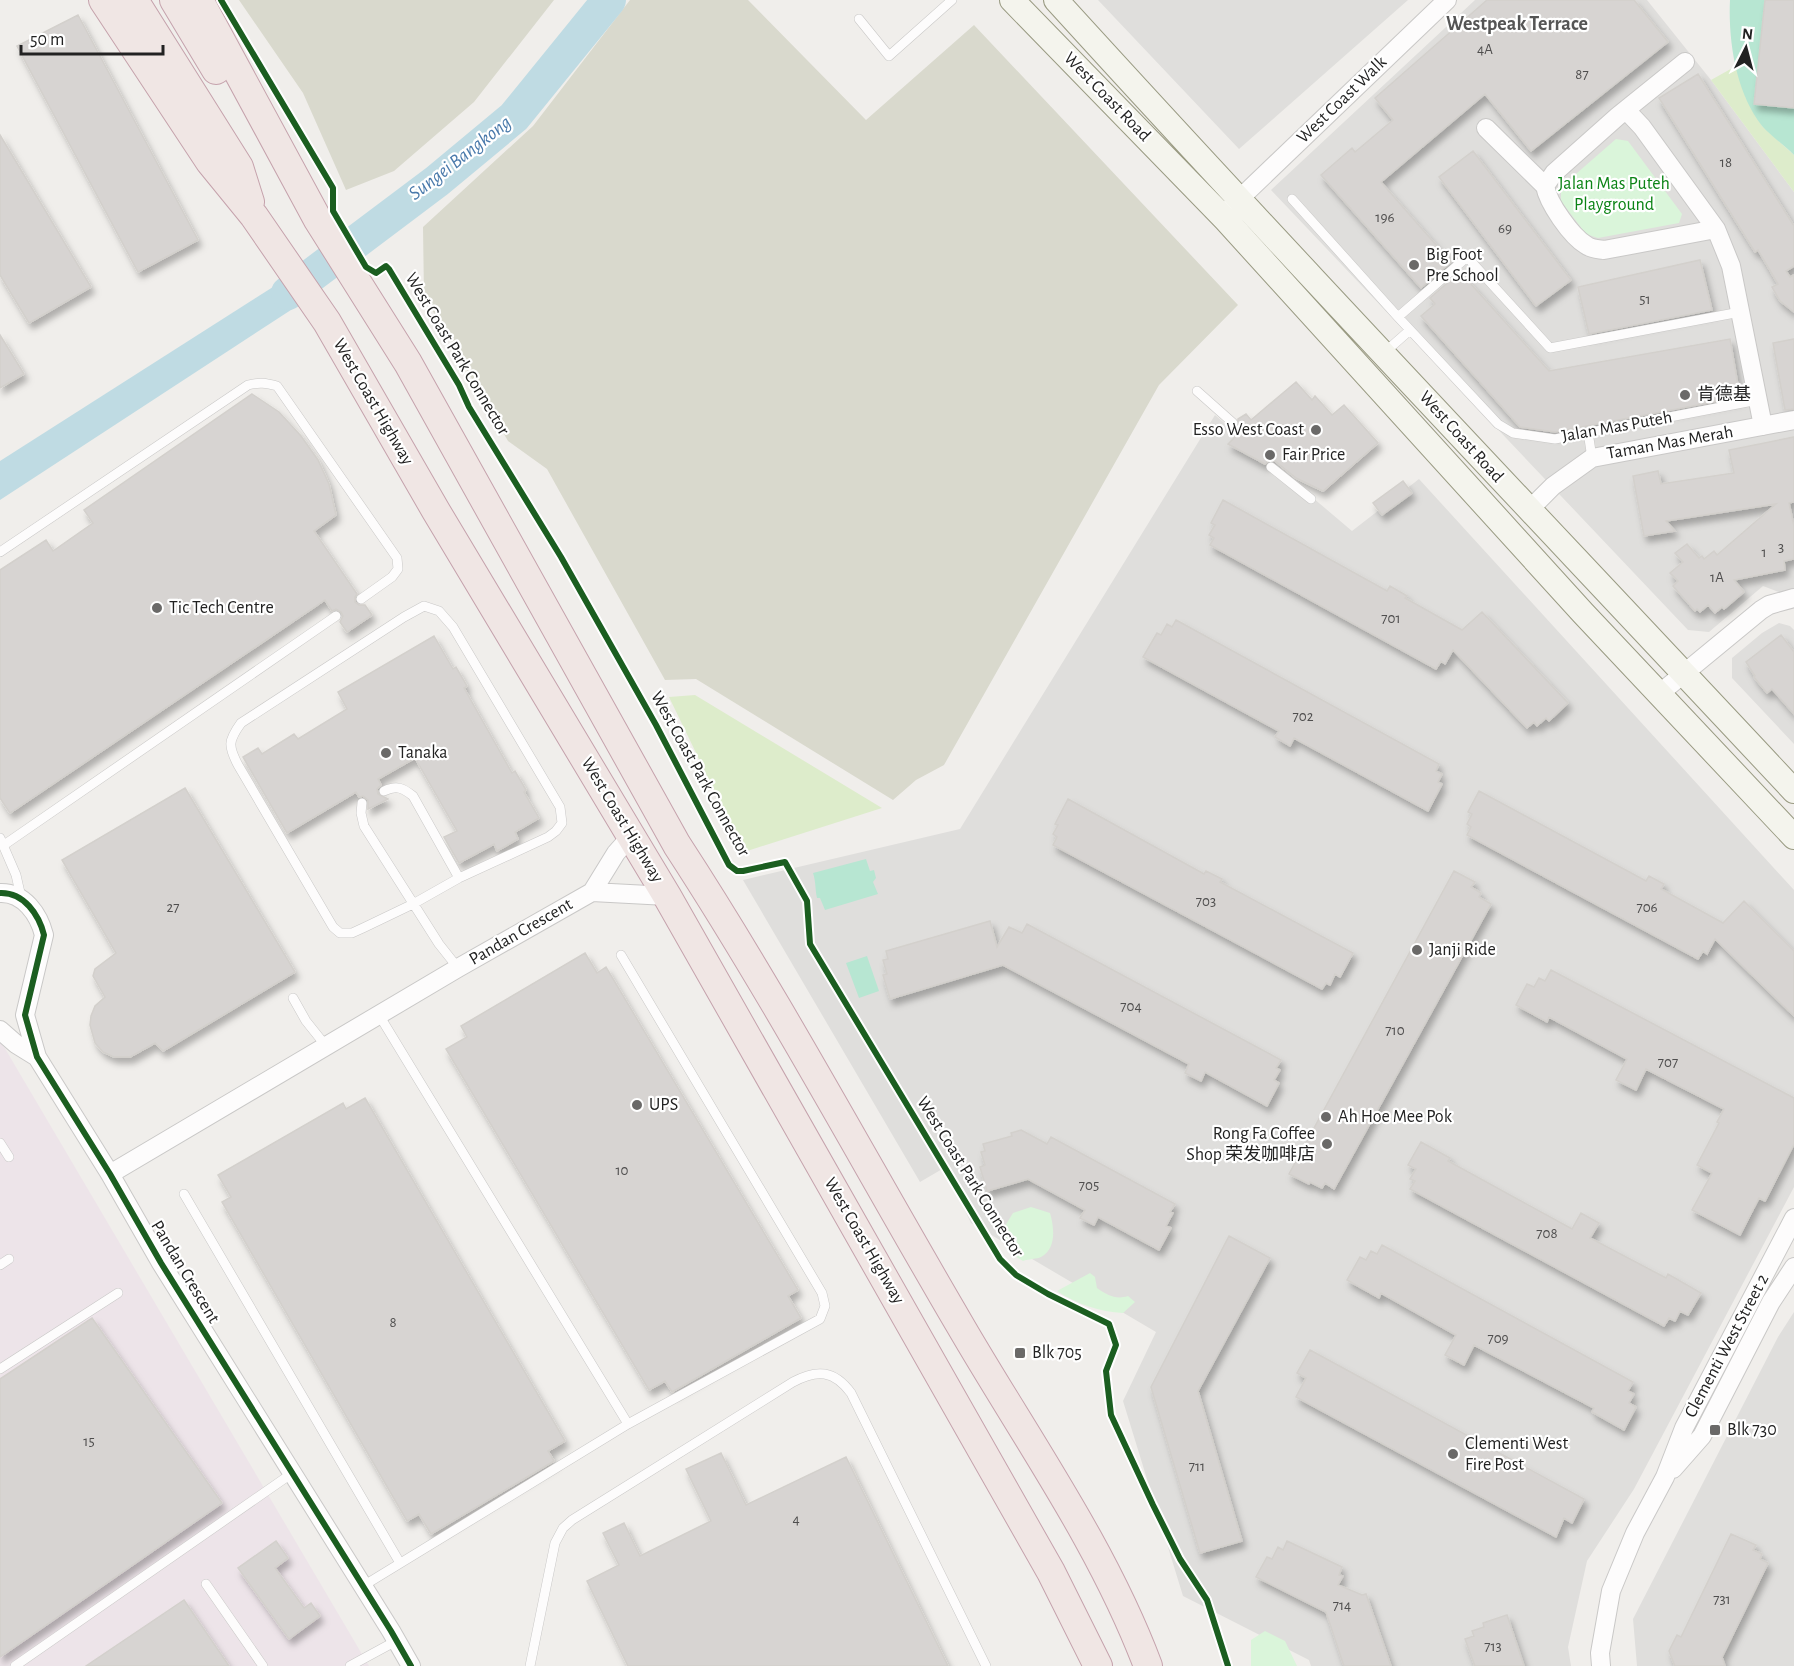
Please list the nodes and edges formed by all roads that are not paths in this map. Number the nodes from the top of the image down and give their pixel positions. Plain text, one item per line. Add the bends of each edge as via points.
1 (103, 0) edge
2 (134, 0) edge
3 (174, 0) edge
4 (199, 0) edge
5 (952, 0) edge
6 (1012, 0) edge
7 (1056, 0) edge
8 (1447, 0) edge
9 (859, 19) dead end
10 (1685, 62) dead end
11 (1150, 104) junction
12 (1626, 110) junction
13 (1132, 121) junction
14 (1486, 128) dead end
15 (1545, 186) junction
16 (1292, 199) dead end
17 (1232, 210) junction
18 (314, 212) junction
19 (254, 216) junction
20 (1716, 229) junction
21 (1740, 312) junction
22 (1398, 316) junction
23 (1410, 330) junction
24 (1383, 353) junction
25 (1197, 391) dead end
26 (1758, 400) junction
27 (1433, 406) junction
28 (1794, 420) edge
29 (1233, 423) dead end
30 (1763, 426) junction
31 (1414, 427) junction
32 (1588, 432) junction
33 (1592, 458) junction
34 (1271, 467) dead end
35 (1311, 499) dead end
36 (1529, 510) junction
37 (0, 552) edge
38 (1794, 598) edge
39 (361, 599) dead end
40 (336, 616) dead end
41 (1684, 674) junction
42 (1659, 694) junction
43 (384, 791) dead end
44 (1794, 791) edge
45 (362, 803) dead end
46 (632, 836) junction
47 (1794, 837) edge
48 (2, 841) edge
49 (459, 878) junction
50 (592, 892) junction
51 (0, 893) edge
52 (667, 896) junction
53 (21, 897) junction
54 (413, 904) junction
55 (621, 955) dead end
56 (458, 968) junction
57 (293, 998) dead end
58 (379, 1015) junction
59 (0, 1030) edge
60 (326, 1046) junction
61 (37, 1057) junction
62 (0, 1143) edge
63 (9, 1157) dead end
64 (110, 1174) junction
65 (184, 1194) dead end
66 (1794, 1218) edge
67 (903, 1227) junction
68 (870, 1251) junction
69 (9, 1260) dead end
70 (0, 1265) edge
71 (1794, 1266) edge
72 (118, 1293) dead end
73 (0, 1370) edge
74 (628, 1424) junction
75 (291, 1474) junction
76 (1665, 1478) junction
77 (400, 1563) junction
78 (206, 1584) dead end
79 (363, 1586) junction
80 (396, 1641) junction
81 (15, 1666) edge
82 (263, 1666) edge
83 (350, 1666) edge
84 (411, 1666) edge
85 (530, 1666) edge
86 (986, 1666) edge
87 (1098, 1666) edge
88 (1148, 1666) edge
89 (1601, 1666) edge

1 - 19 highway, West Coast Highway via 210,162
2 - 19 highway via 239,166
3 - 18 highway via 286,183
4 - 18 highway, West Coast Highway
5 - 9 lane via 889,56
6 - 13 main road, West Coast Road
7 - 11 main road, West Coast Road
8 - 17 street, West Coast Walk
10 - 12 street
11 - 13 main road
11 - 17 main road, West Coast Road
12 - 15 street via 1554,172
12 - 20 street
13 - 17 main road, West Coast Road via 1184,178
14 - 15 street
15 - 20 street via 1551,203 1578,240 1589,247 1604,250
16 - 22 lane, Jalan Mas Puteh
17 - 24 main road, West Coast Road
17 - 31 main road, West Coast Road
18 - 67 highway, West Coast Highway via 413,373 677,845
19 - 46 highway, West Coast Highway via 327,322
20 - 21 street via 1731,266
21 - 22 lane via 1551,348 1467,257
21 - 26 street
22 - 23 lane, Jalan Mas Puteh
23 - 24 lane
23 - 32 lane, Jalan Mas Puteh via 1498,424 1513,433 1555,439
24 - 27 main road, West Coast Road
25 - 29 lane
26 - 30 street
26 - 32 lane, Jalan Mas Puteh
27 - 31 main road via 1427,419
27 - 36 main road, West Coast Road
28 - 30 street, Taman Mas Merah
30 - 33 street, Taman Mas Merah
31 - 42 main road, West Coast Road
32 - 33 lane
33 - 36 street, Taman Mas Merah via 1553,486
34 - 35 lane
36 - 41 main road, West Coast Road
37 - 39 lane via 248,385 267,383 277,386 397,558 398,569 392,577
38 - 41 street via 1761,610
40 - 48 lane
41 - 42 street
41 - 44 main road, West Coast Road
42 - 47 main road, West Coast Road
43 - 49 lane via 404,788 413,796
45 - 54 lane via 364,826
46 - 50 street, Pandan Crescent via 616,853
46 - 52 highway, West Coast Highway
48 - 53 lane
49 - 54 lane
49 - 54 lane via 548,837 562,823 562,815 453,627 439,611 424,606 241,723 232,736 230,749 340,933 352,933
50 - 52 street, Pandan Crescent
50 - 56 street, Pandan Crescent
51 - 53 street
52 - 68 highway, West Coast Highway
53 - 61 street, Pandan Crescent via 41,922 44,935 26,1016
54 - 56 lane
55 - 74 lane via 822,1293 825,1306 820,1319
56 - 58 street, Pandan Crescent
57 - 60 lane
58 - 60 street, Pandan Crescent
58 - 74 lane
59 - 61 street, Pandan Crescent
60 - 64 street, Pandan Crescent
61 - 64 street, Pandan Crescent
62 - 63 lane
64 - 75 street, Pandan Crescent
65 - 77 lane
66 - 76 street, Clementi West Street 2 via 1684,1428
67 - 68 highway via 901,1238 891,1250
67 - 88 highway, West Coast Highway via 1098,1555
68 - 87 highway, West Coast Highway via 1052,1572
69 - 70 lane
71 - 76 street, Clementi West Street 2 via 1771,1302 1702,1436
72 - 73 lane
74 - 77 lane
75 - 79 street, Pandan Crescent
75 - 81 lane
76 - 89 street, Clementi West Street 2 via 1635,1533 1611,1591
77 - 79 lane
78 - 82 lane
79 - 80 street, Pandan Crescent
80 - 83 lane
80 - 84 street, Pandan Crescent
85 - 86 lane via 555,1543 563,1528 793,1382 817,1372 843,1382 851,1393

